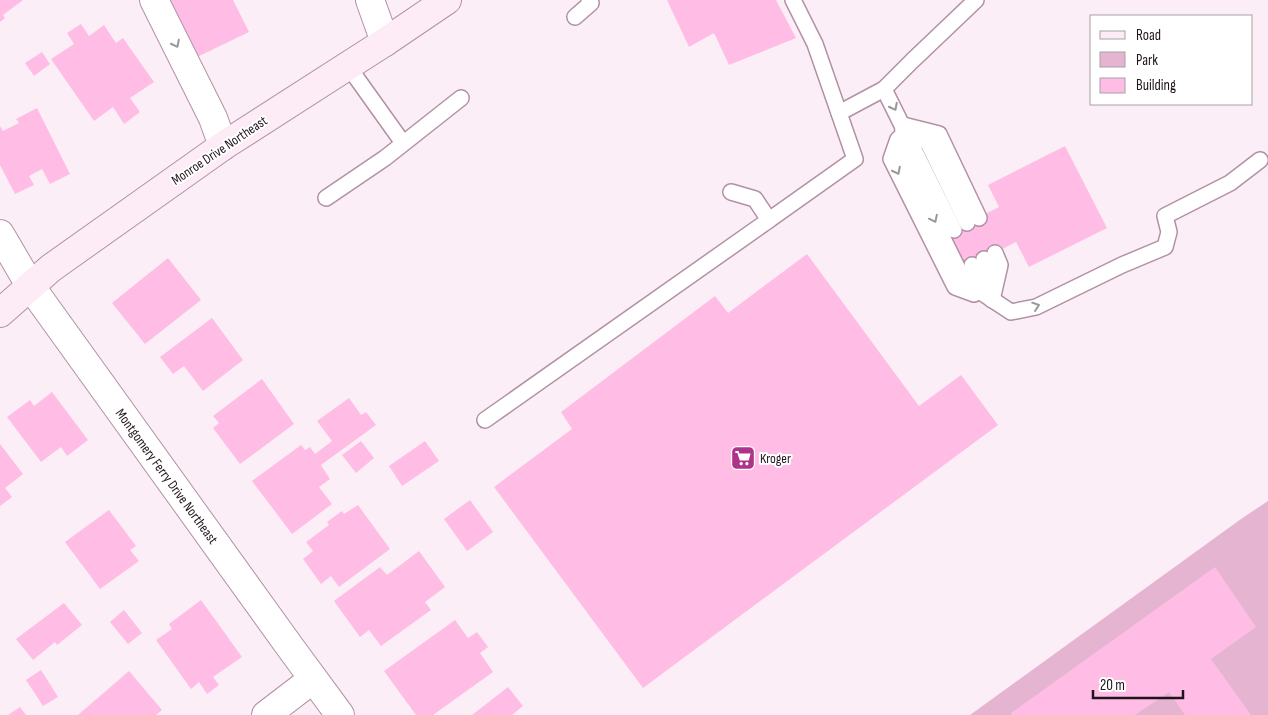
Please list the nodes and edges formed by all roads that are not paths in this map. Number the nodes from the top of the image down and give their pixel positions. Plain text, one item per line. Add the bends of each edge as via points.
1 (154, 0) edge
2 (370, 0) edge
3 (447, 0) edge
4 (589, 0) edge
5 (793, 0) edge
6 (976, 0) edge
7 (575, 17) dead end
8 (384, 42) junction
9 (348, 66) junction
10 (884, 89) junction
11 (461, 98) dead end
12 (839, 113) junction
13 (903, 125) junction
14 (403, 143) junction
15 (223, 146) junction
16 (1260, 160) dead end
17 (731, 192) dead end
18 (326, 198) dead end
19 (769, 220) junction
20 (0, 234) edge
21 (984, 259) dead end
22 (31, 287) junction
23 (992, 300) junction
24 (0, 314) edge
25 (485, 420) dead end
26 (313, 679) junction
27 (266, 715) edge
28 (340, 715) edge

1 -> 15 street via 213,118
2 - 8 street
3 - 8 main road, Monroe Drive Northeast
4 - 7 lane via 591,3
5 - 12 lane via 815,44
6 - 10 lane
8 - 9 main road, Monroe Drive Northeast
9 - 14 lane
9 - 15 main road, Monroe Drive Northeast
10 - 12 lane
10 -> 13 lane
11 - 14 lane
12 - 19 lane via 855,159
13 - 13 lane via 967,224 939,134
13 -> 23 lane via 902,154 964,281
14 - 18 lane
15 - 22 main road, Monroe Drive Northeast via 51,268
23 -> 16 lane via 1011,312 1036,307 1165,246 1169,232 1165,216 1230,183
17 - 19 lane via 755,199
19 - 25 lane
20 - 22 street, Montgomery Ferry Drive Northeast
21 - 23 lane via 989,270
22 - 24 main road, Monroe Drive Northeast
22 - 26 street, Montgomery Ferry Drive Northeast
26 - 27 street
26 - 28 street, Montgomery Ferry Drive Northeast

